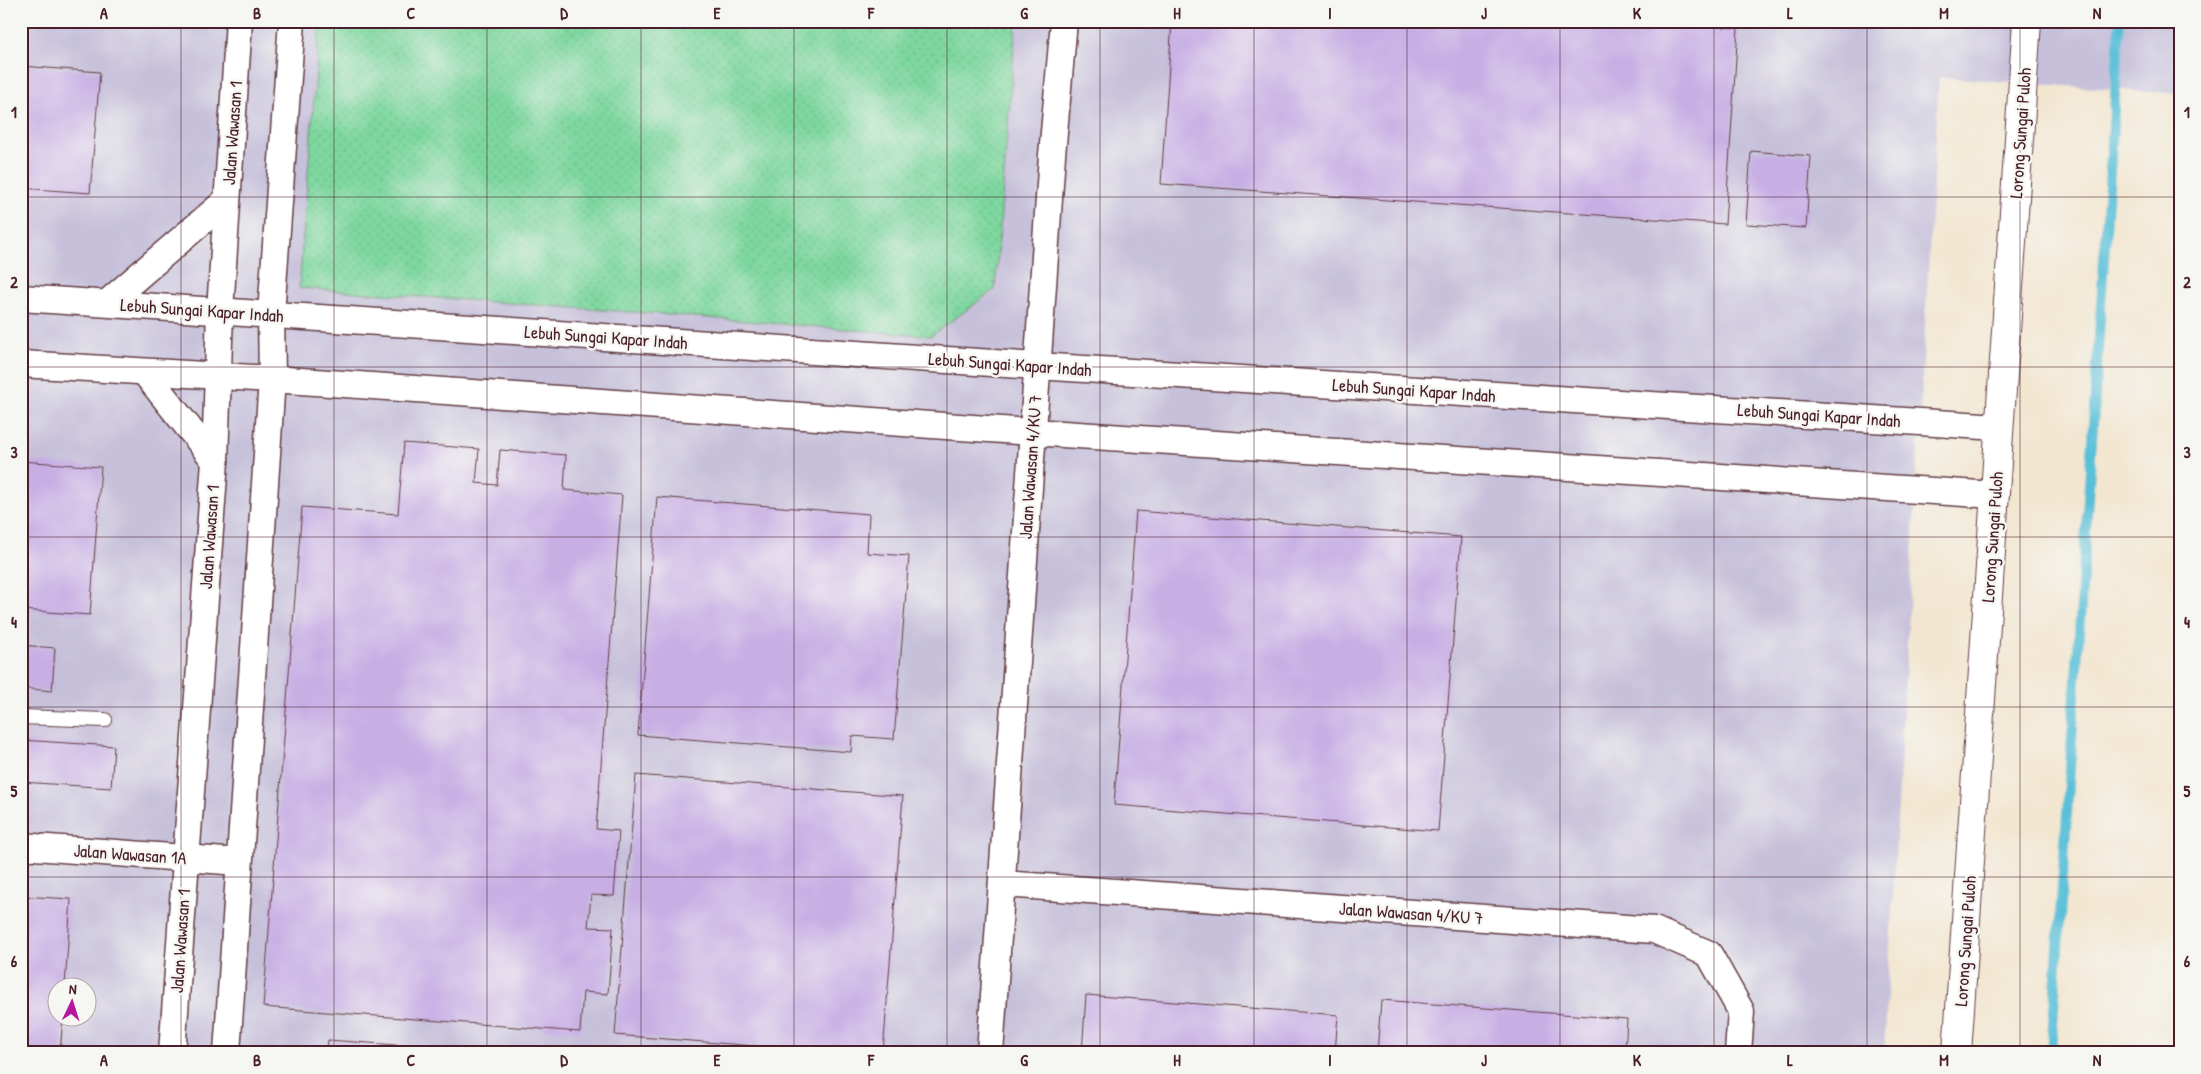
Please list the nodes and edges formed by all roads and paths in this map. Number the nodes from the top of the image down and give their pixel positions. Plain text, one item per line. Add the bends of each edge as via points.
1 (239, 21) edge
2 (292, 21) edge
3 (1064, 21) edge
4 (2027, 21) edge
5 (227, 200) junction
6 (21, 298) edge
7 (107, 303) junction
8 (220, 311) junction
9 (271, 314) junction
10 (21, 364) edge
11 (1037, 366) junction
12 (145, 373) junction
13 (218, 376) junction
14 (272, 379) junction
15 (1999, 427) junction
16 (1032, 432) junction
17 (215, 461) junction
18 (1995, 495) junction
19 (21, 717) edge
20 (105, 720) dead end
21 (21, 846) edge
22 (186, 857) junction
23 (239, 862) junction
24 (1002, 884) junction
25 (172, 1053) edge
26 (227, 1053) edge
27 (990, 1053) edge
28 (1738, 1053) edge
29 (1957, 1053) edge

1 - 5 street, Jalan Wawasan 1
2 - 9 street
3 - 11 street, Jalan Wawasan 4/KU 7
4 - 15 street, Lorong Sungai Puloh
5 - 7 street
5 - 8 street, Jalan Wawasan 1
6 - 7 street, Lebuh Sungai Kapar Indah
7 - 8 street, Lebuh Sungai Kapar Indah
8 - 9 street, Lebuh Sungai Kapar Indah
8 - 13 street, Jalan Wawasan 1
9 - 11 street, Lebuh Sungai Kapar Indah
9 - 14 street
10 - 12 street
11 - 15 street, Lebuh Sungai Kapar Indah
11 - 16 street, Jalan Wawasan 4/KU 7
12 - 13 street
12 - 17 street
13 - 14 street
13 - 17 street, Jalan Wawasan 1
14 - 16 street
14 - 23 street
15 - 18 street, Lorong Sungai Puloh
16 - 18 street
16 - 24 street, Jalan Wawasan 4/KU 7
17 - 22 street, Jalan Wawasan 1
18 - 29 street, Lorong Sungai Puloh
19 - 20 lane
21 - 22 street, Jalan Wawasan 1A
22 - 23 street, Jalan Wawasan 1A
22 - 25 street, Jalan Wawasan 1
23 - 26 street
24 - 27 street, Jalan Wawasan 4/KU 7
24 - 28 street, Jalan Wawasan 4/KU 7 via 1654,930 1709,954 1741,1010

